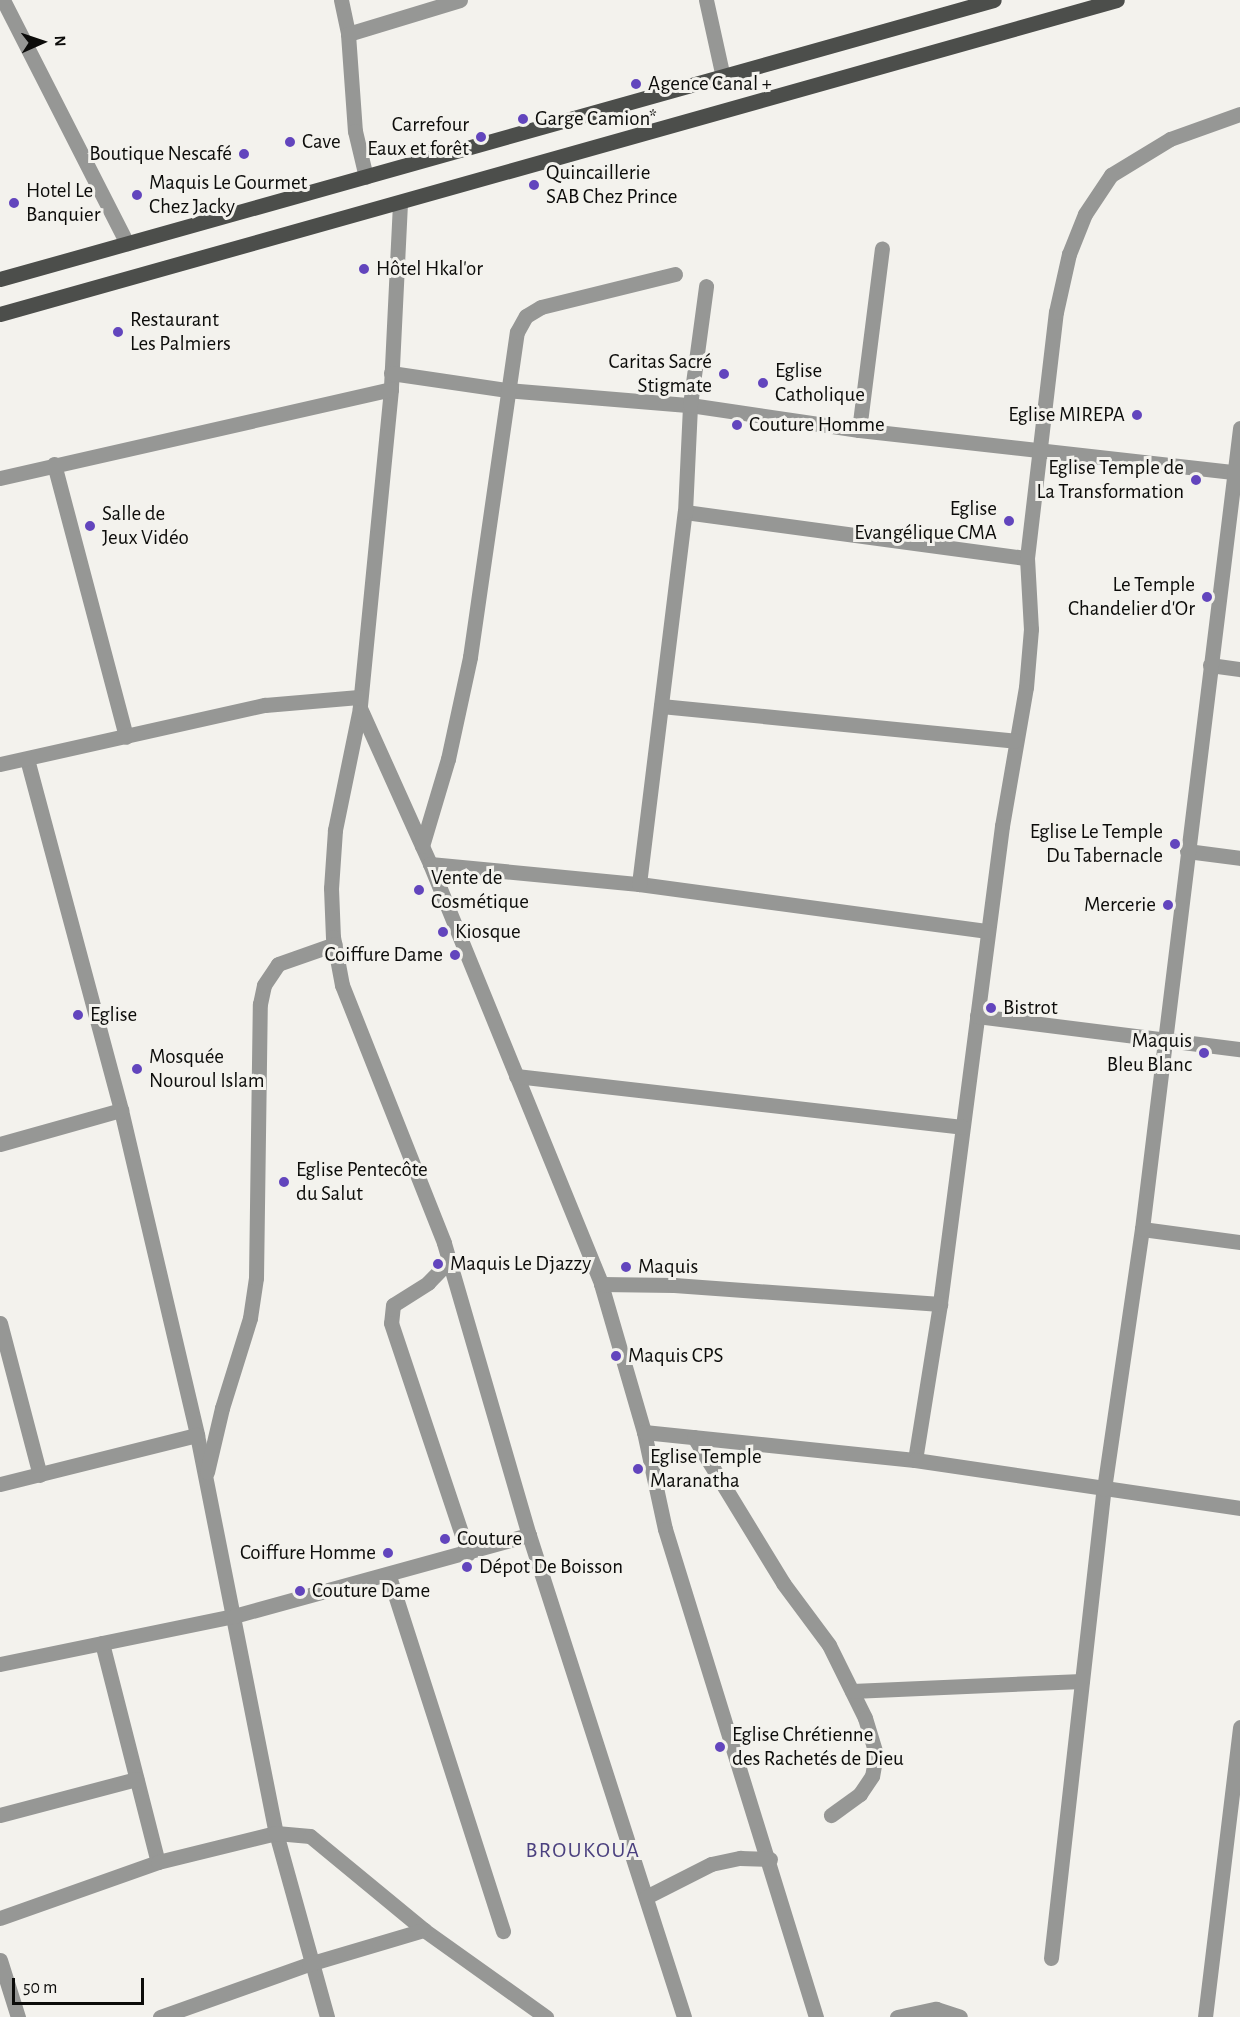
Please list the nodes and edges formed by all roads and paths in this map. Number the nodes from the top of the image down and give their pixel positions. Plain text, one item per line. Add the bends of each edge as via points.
1 (3, 0) edge
2 (341, 0) edge
3 (460, 0) edge
4 (706, 0) edge
5 (994, 0) edge
6 (1117, 0) edge
7 (348, 34) junction
8 (723, 77) junction
9 (1240, 114) edge
10 (366, 177) junction
11 (400, 203) junction
12 (127, 243) junction
13 (882, 248) dead end
14 (675, 274) dead end
15 (0, 279) edge
16 (706, 286) dead end
17 (0, 314) edge
18 (391, 374) junction
19 (391, 389) junction
20 (506, 390) junction
21 (690, 405) junction
22 (1240, 428) edge
23 (859, 430) junction
24 (1041, 450) junction
25 (54, 464) junction
26 (1237, 473) edge
27 (0, 478) edge
28 (685, 512) junction
29 (1027, 558) junction
30 (1210, 665) junction
31 (1240, 669) edge
32 (360, 703) junction
33 (661, 706) junction
34 (126, 737) junction
35 (1015, 741) junction
36 (27, 759) junction
37 (0, 764) edge
38 (422, 846) junction
39 (1187, 851) junction
40 (1240, 858) edge
41 (430, 864) junction
42 (639, 884) junction
43 (988, 931) junction
44 (335, 944) junction
45 (976, 1016) junction
46 (1164, 1038) junction
47 (1240, 1049) edge
48 (516, 1077) junction
49 (121, 1110) junction
50 (962, 1127) junction
51 (0, 1144) edge
52 (1142, 1229) junction
53 (1240, 1242) edge
54 (449, 1261) junction
55 (601, 1284) junction
56 (940, 1304) junction
57 (0, 1323) edge
58 (644, 1432) junction
59 (197, 1436) junction
60 (694, 1437) junction
61 (915, 1460) junction
62 (40, 1475) junction
63 (206, 1479) junction
64 (0, 1484) edge
65 (1104, 1489) junction
66 (1240, 1508) edge
67 (529, 1535) junction
68 (468, 1553) junction
69 (389, 1576) junction
70 (234, 1616) junction
71 (102, 1643) junction
72 (0, 1664) edge
73 (1082, 1681) junction
74 (852, 1691) junction
75 (1240, 1727) edge
76 (135, 1779) junction
77 (0, 1815) edge
78 (831, 1815) dead end
79 (276, 1833) junction
80 (770, 1859) junction
81 (158, 1862) junction
82 (646, 1897) junction
83 (0, 1918) edge
84 (424, 1930) junction
85 (503, 1931) dead end
86 (1052, 1958) dead end
87 (0, 1960) edge
88 (309, 1964) junction
89 (184, 2013) edge
90 (18, 2017) edge
91 (160, 2017) edge
92 (327, 2017) edge
93 (546, 2017) edge
94 (684, 2017) edge
95 (816, 2017) edge
96 (897, 2017) edge
97 (960, 2017) edge
98 (1204, 2017) edge

1 - 12 street
2 - 7 street
3 - 7 street
4 - 8 street
5 - 8 main road
6 - 11 main road
7 - 10 street via 355,131
8 - 10 main road
9 - 24 street via 1170,139 1111,175 1085,214 1069,254 1056,312
10 - 12 main road
11 - 17 main road
11 - 18 street
12 - 15 main road
13 - 23 street
14 - 20 street via 542,307 525,316 517,332
16 - 21 street
18 - 19 street
18 - 20 street
19 - 25 street
19 - 32 street
20 - 21 street
20 - 38 street via 470,657 446,768
21 - 23 street
21 - 28 street
22 - 26 street
23 - 24 street
24 - 26 street
24 - 29 street
25 - 27 street
25 - 34 street
26 - 30 street
28 - 29 street
28 - 33 street
29 - 35 street via 1031,629
30 - 31 street
30 - 39 street
32 - 34 street via 274,703
32 - 38 street
32 - 44 street via 335,830 331,888
33 - 35 street
33 - 42 street
34 - 36 street
35 - 43 street
36 - 37 street
36 - 49 street
38 - 41 street
39 - 40 street
39 - 46 street
41 - 42 street
41 - 48 street
42 - 43 street
43 - 45 street
44 - 54 street via 342,985
44 - 63 street via 278,964 264,986 260,1004 256,1278 250,1318 222,1408
45 - 46 street
45 - 50 street
46 - 47 street
46 - 52 street
48 - 50 street
48 - 55 street
49 - 51 street
49 - 59 street
50 - 56 street
52 - 53 street
52 - 65 street
54 - 67 street
54 - 68 street via 428,1283 393,1305 391,1323
55 - 56 street via 674,1285
55 - 58 street
56 - 61 street
57 - 62 street
58 - 60 street
58 - 80 street via 665,1529
59 - 62 street
59 - 63 street
60 - 61 street
60 - 74 street via 783,1582 829,1645
61 - 65 street
62 - 64 street
63 - 70 street
65 - 66 street
65 - 73 street
67 - 68 street
67 - 82 street
68 - 69 street
69 - 70 street
69 - 85 street
70 - 71 street
70 - 79 street
71 - 72 street
71 - 76 street
73 - 74 street
73 - 86 street
74 - 78 street via 876,1754 872,1776 860,1794
75 - 98 street
76 - 77 street
76 - 81 street
79 - 81 street
79 - 84 street via 310,1836
79 - 88 street
80 - 82 street via 740,1858 711,1864
80 - 95 street
81 - 83 street
82 - 94 street
84 - 88 street
84 - 93 street
87 - 90 street
88 - 89 street
88 - 92 street
89 - 91 street
96 - 97 street via 936,2009

